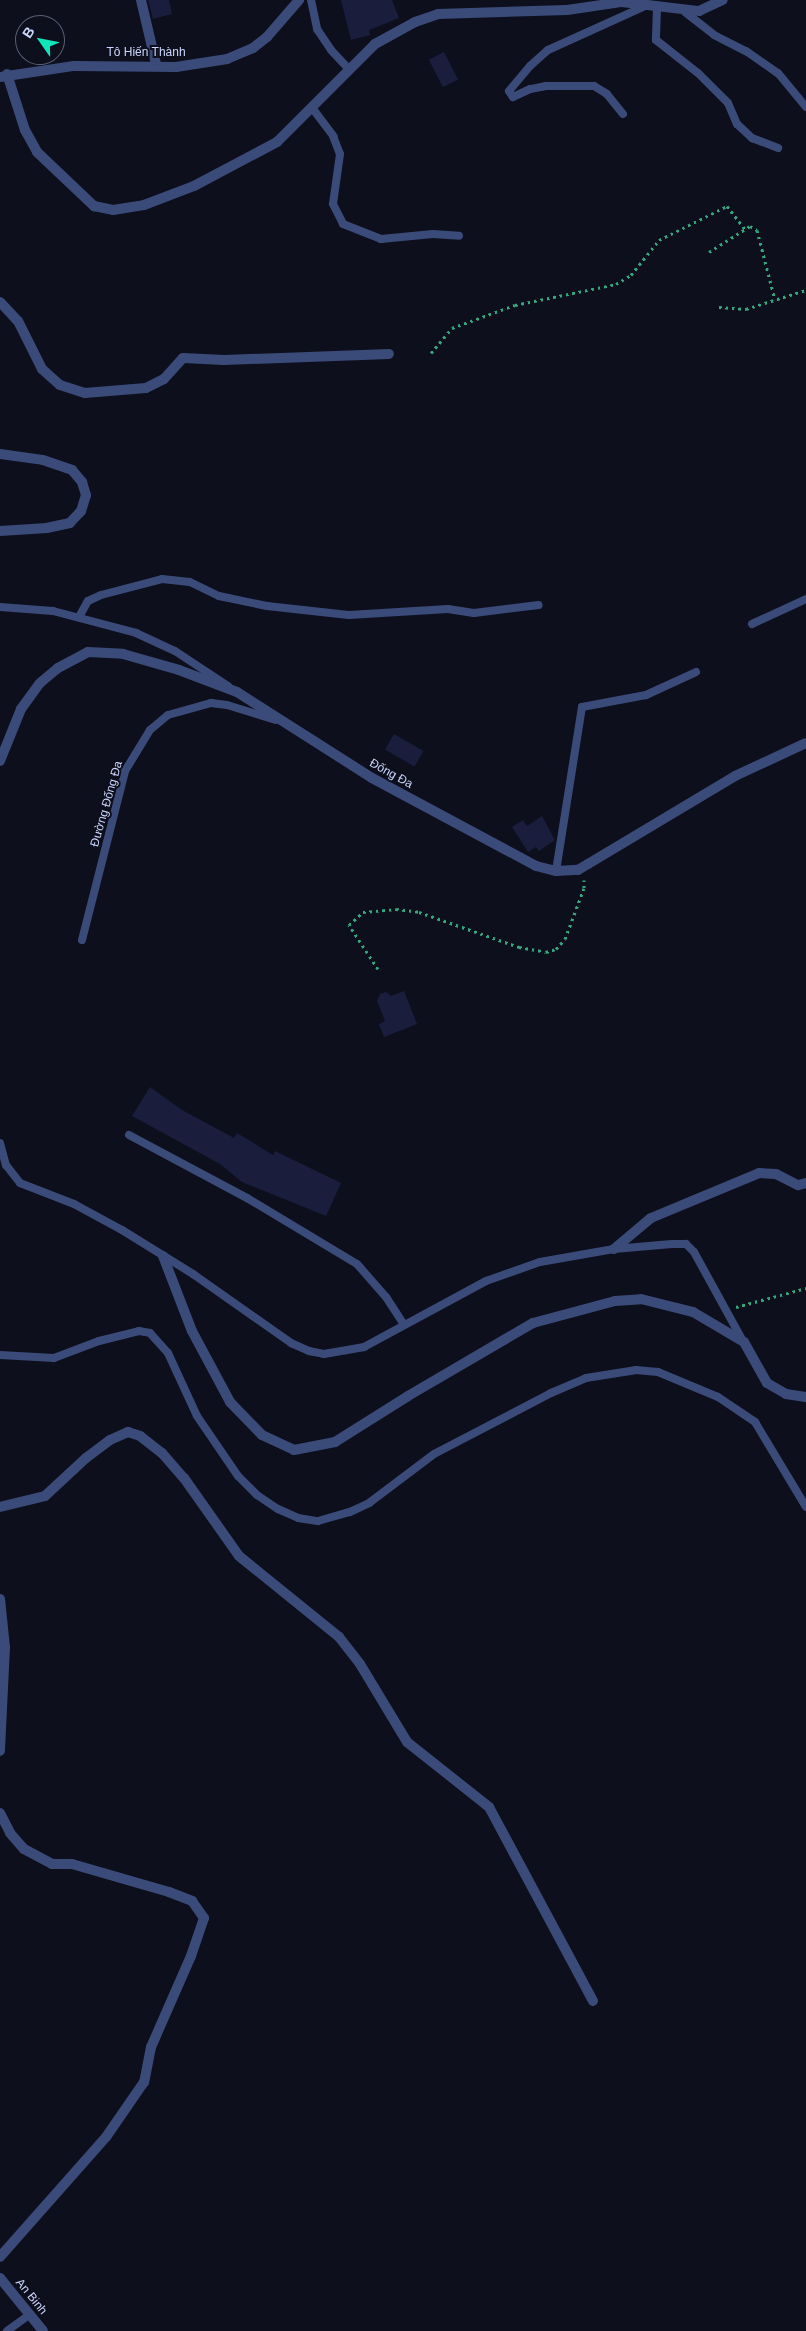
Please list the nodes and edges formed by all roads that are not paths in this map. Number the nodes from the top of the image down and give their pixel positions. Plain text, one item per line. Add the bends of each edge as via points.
1 (141, 0) edge
2 (299, 0) edge
3 (311, 0) edge
4 (723, 0) edge
5 (644, 6) junction
6 (657, 8) junction
7 (685, 12) junction
8 (156, 64) junction
9 (348, 69) junction
10 (4, 76) edge
11 (806, 107) edge
12 (313, 110) junction
13 (623, 114) dead end
14 (778, 148) dead end
15 (459, 236) dead end
16 (0, 302) edge
17 (389, 354) dead end
18 (0, 454) edge
19 (0, 531) edge
20 (806, 599) edge
21 (539, 604) dead end
22 (0, 607) edge
23 (79, 617) junction
24 (752, 624) dead end
25 (696, 672) dead end
26 (237, 692) junction
27 (282, 722) junction
28 (806, 743) edge
29 (0, 761) edge
30 (556, 872) junction
31 (82, 940) dead end
32 (129, 1135) dead end
33 (0, 1143) edge
34 (806, 1184) edge
35 (614, 1249) junction
36 (163, 1256) junction
37 (404, 1325) junction
38 (744, 1342) junction
39 (0, 1355) edge
40 (806, 1397) edge
41 (0, 1507) edge
42 (806, 1507) edge
43 (0, 1599) edge
44 (2, 1632) edge
45 (0, 1751) edge
46 (0, 1814) edge
47 (593, 2001) dead end
48 (0, 2257) edge
49 (0, 2278) edge
50 (29, 2315) junction
51 (7, 2331) edge
52 (43, 2331) edge

1 - 8 street
2 - 8 street, Tô Hiến Thành via 283,22 253,48 227,60 202,64
3 - 9 lane via 317,29 330,50
4 - 7 street via 712,8
5 - 6 street
5 - 9 street via 622,2 567,10 438,14 387,36
5 - 13 lane via 548,50 509,91 513,97 546,86 594,86 607,94
6 - 7 street
6 - 14 lane via 656,40 698,73 728,103 737,124 752,138
7 - 11 lane via 714,35 778,72
8 - 10 street, Tô Hiến Thành via 74,66
9 - 12 street
10 - 12 street via 37,152 94,206 113,210 144,205 194,186 277,142
12 - 15 lane via 333,136 340,154 333,204 343,224 381,239 433,234
16 - 17 street via 18,320 42,370 60,385 85,393 146,388 164,379 183,358 224,360
18 - 19 street via 43,460 72,470 82,482 86,495 81,511 70,523
20 - 24 lane
21 - 23 lane via 474,613 448,609 349,615 267,606 219,596 190,582 162,579 88,601
22 - 23 lane via 52,611
23 - 26 lane via 136,633 201,667
25 - 30 lane via 646,695 582,707
26 - 27 street, Đống Đa
26 - 29 street, Đống Đa via 146,659 88,652 58,668 30,694
27 - 30 street, Đống Đa via 380,783 536,866
27 - 31 lane, Đường Đống Đa via 227,704 211,703 168,715 150,730 125,771
28 - 30 street, Đống Đa via 735,776 583,867
32 - 37 lane via 247,1198 357,1264
33 - 36 lane via 6,1165 20,1183 74,1204
34 - 35 street via 798,1185 776,1174 759,1173 652,1218
35 - 37 lane via 540,1262 506,1273
35 - 38 lane via 686,1244 694,1252
36 - 37 lane via 291,1343 310,1351 324,1354 364,1348
36 - 38 street via 192,1331 230,1402 262,1435 294,1450 335,1442 516,1332 580,1308 641,1299 665,1303 693,1312
38 - 40 street via 767,1383 786,1394
39 - 42 lane via 54,1358 99,1341 139,1331 150,1333 168,1353 197,1416 238,1476 257,1496 278,1509 298,1518 318,1521 369,1503 448,1445 550,1393 586,1378 636,1370 658,1372 718,1397 755,1422
41 - 47 street via 45,1496 86,1458 110,1440 128,1432 140,1436 162,1453 184,1478 239,1556 339,1637 360,1664 407,1742 489,1807
43 - 44 street
44 - 45 street
46 - 48 street via 24,1849 52,1864 72,1864 169,1892 192,1901 204,1918 151,2047 144,2082 106,2137
49 - 50 street, An Binh
50 - 51 lane
50 - 52 street, An Binh

